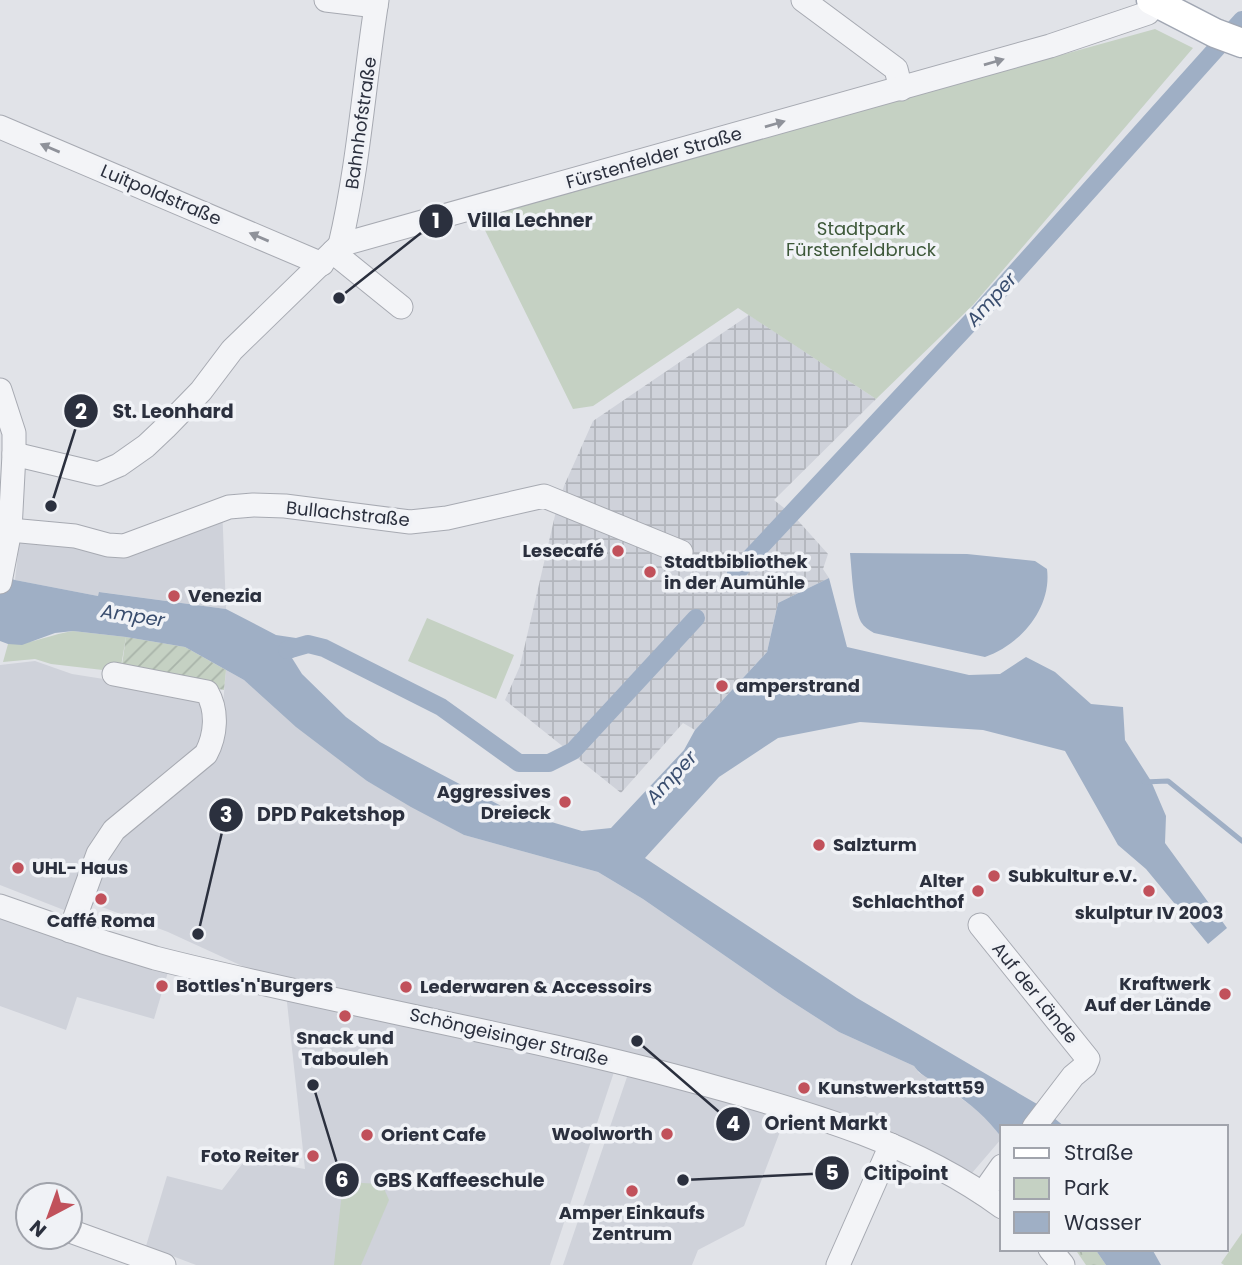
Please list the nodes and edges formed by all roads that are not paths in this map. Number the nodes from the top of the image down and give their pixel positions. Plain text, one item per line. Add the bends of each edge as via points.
1 (326, 0) edge
2 (803, 0) edge
3 (1153, 2) edge
4 (376, 3) edge
5 (1242, 43) edge
6 (901, 89) junction
7 (0, 127) edge
8 (331, 254) junction
9 (401, 307) dead end
10 (0, 390) edge
11 (15, 454) junction
12 (10, 530) junction
13 (681, 552) dead end
14 (1, 577) edge
15 (114, 674) dead end
16 (0, 906) edge
17 (980, 925) dead end
18 (70, 931) junction
19 (1036, 1125) edge
20 (891, 1145) junction
21 (1000, 1169) edge
22 (983, 1193) junction
23 (1000, 1206) edge
24 (84, 1236) edge
25 (1052, 1251) edge
26 (164, 1265) edge
27 (838, 1265) edge
28 (1063, 1265) edge

1 - 4 street
2 - 6 street via 896,69
3 - 5 main road, Fürstenfelder Straße
6 -> 3 street, Fürstenfelder Straße via 1148,13
4 - 8 street, Bahnhofstraße via 349,206
8 -> 6 street, Fürstenfelder Straße via 521,195
8 -> 7 street, Luitpoldstraße
8 - 9 street, Luitpoldstraße
8 - 11 street, Fürstenfelder Straße via 232,350 165,428 119,465 98,474
10 - 11 street via 14,433
11 - 12 street
12 - 13 street, Bullachstraße via 124,546 229,507 285,506 410,522 544,496
12 - 14 street
15 - 18 street via 207,692 214,704 213,741 206,754 114,830 98,855
16 - 18 street, Schöngeisinger Straße
17 - 19 street, Auf der Lände via 1088,1059
18 - 20 street, Schöngeisinger Straße via 210,972 656,1070 836,1122
20 - 22 street, Schöngeisinger Straße
20 - 27 street
21 - 22 street
22 - 23 street, Schöngeisinger Straße
24 - 26 street
25 - 28 street

